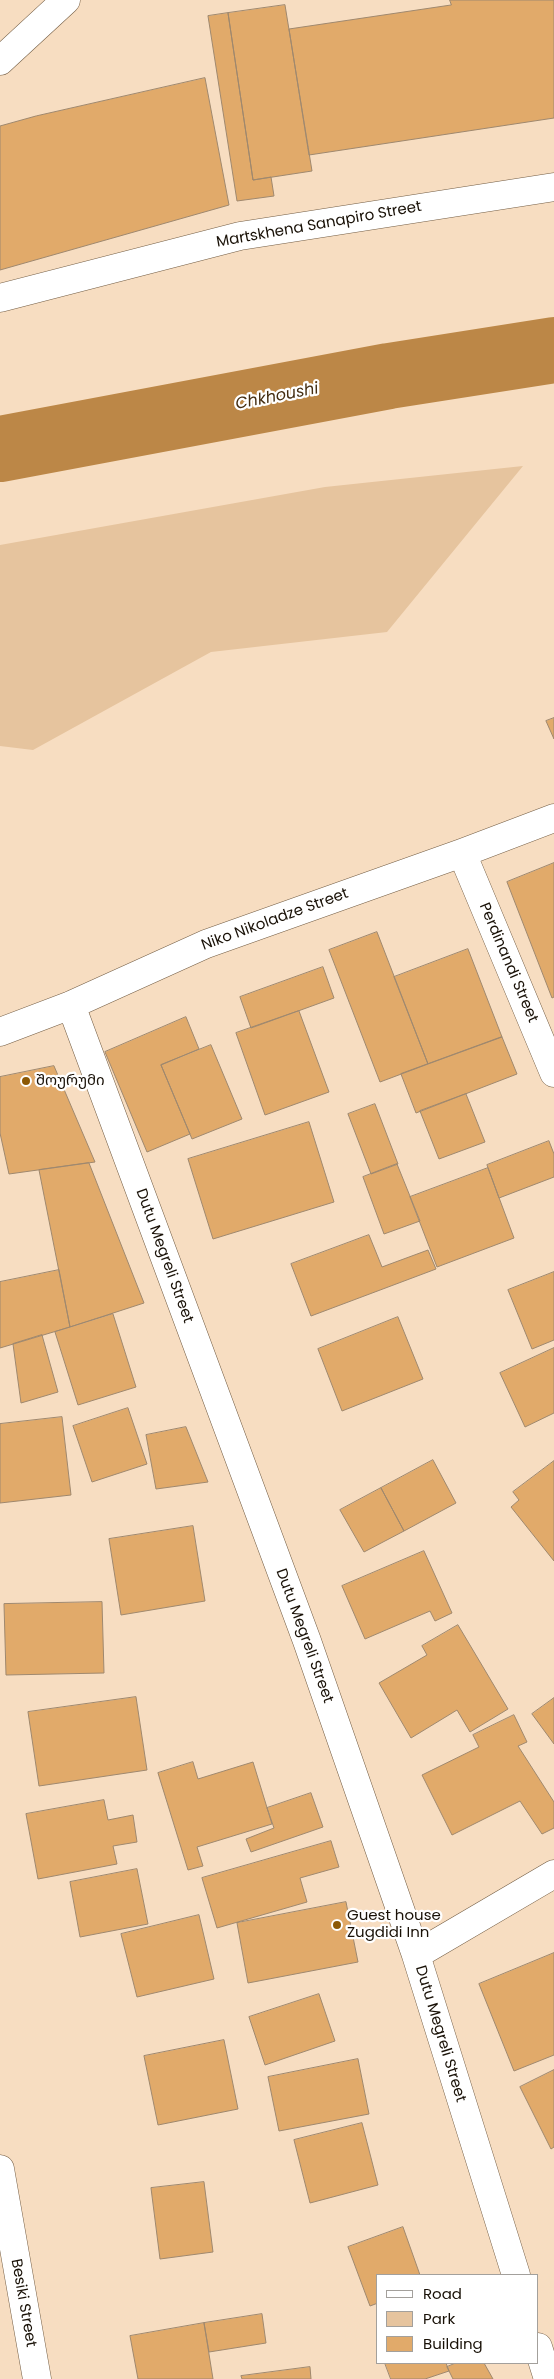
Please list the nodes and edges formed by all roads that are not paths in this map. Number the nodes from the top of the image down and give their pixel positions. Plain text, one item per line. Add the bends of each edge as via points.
1 (66, 0) edge
2 (0, 61) edge
3 (554, 187) edge
4 (0, 298) edge
5 (554, 818) edge
6 (462, 853) junction
7 (71, 1005) junction
8 (0, 1032) edge
9 (554, 1073) edge
10 (554, 1874) edge
11 (416, 1955) junction
12 (0, 2169) edge
13 (516, 2274) edge
14 (539, 2350) edge
15 (36, 2379) edge
16 (548, 2379) edge

1 - 2 street
3 - 4 street, Martskhena Sanapiro Street via 240,236
5 - 6 street, Niko Nikoladze Street
6 - 7 street, Niko Nikoladze Street via 206,944
6 - 9 street, Perdinandi Street
7 - 8 street, Niko Nikoladze Street
7 - 11 street, Dutu Megreli Street via 307,1640
10 - 11 street
11 - 13 street, Dutu Megreli Street
12 - 15 street, Besiki Street
14 - 16 street

